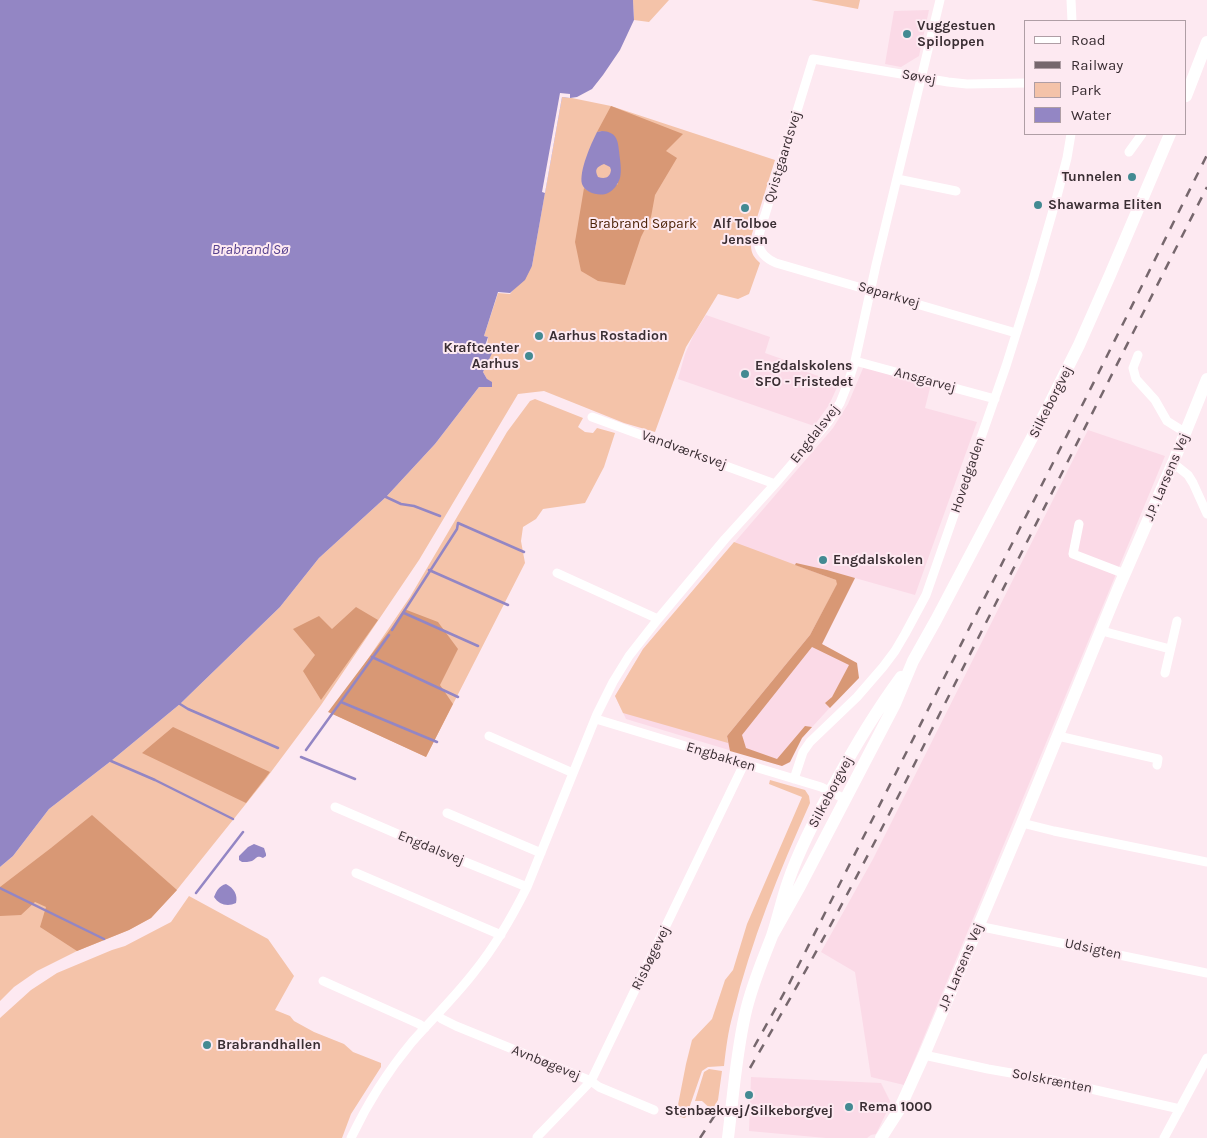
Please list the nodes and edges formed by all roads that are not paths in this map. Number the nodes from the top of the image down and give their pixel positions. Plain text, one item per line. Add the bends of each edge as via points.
1 (940, 0) edge
2 (1071, 0) edge
3 (1072, 20) edge
4 (1207, 42) edge
5 (813, 59) joint
6 (922, 78) junction
7 (1024, 83) edge
8 (1187, 93) edge
9 (1071, 135) edge
10 (1141, 135) edge
11 (1170, 135) edge
12 (1129, 152) dead end
13 (897, 179) junction
14 (956, 191) dead end
15 (763, 255) joint
16 (870, 290) junction
17 (1016, 333) junction
18 (1138, 355) dead end
19 (855, 361) junction
20 (1207, 379) edge
21 (995, 399) junction
22 (592, 417) dead end
23 (1186, 433) junction
24 (1173, 463) junction
25 (775, 484) junction
26 (1207, 514) edge
27 (1080, 524) dead end
28 (558, 573) dead end
29 (1125, 574) junction
30 (658, 619) junction
31 (1177, 621) dead end
32 (1102, 631) junction
33 (1170, 650) junction
34 (913, 661) junction
35 (1165, 673) dead end
36 (596, 719) junction
37 (489, 736) dead end
38 (1058, 736) junction
39 (744, 764) junction
40 (1157, 765) dead end
41 (573, 773) junction
42 (794, 779) junction
43 (830, 791) junction
44 (845, 799) junction
45 (335, 807) dead end
46 (447, 813) dead end
47 (1022, 823) junction
48 (541, 853) junction
49 (1207, 862) edge
50 (356, 873) dead end
51 (527, 887) junction
52 (978, 926) junction
53 (773, 934) junction
54 (501, 935) junction
55 (1207, 973) edge
56 (323, 981) dead end
57 (437, 1014) junction
58 (425, 1028) junction
59 (924, 1055) junction
60 (1207, 1058) edge
61 (591, 1082) junction
62 (1180, 1108) junction
63 (654, 1110) dead end
64 (899, 1110) junction
65 (537, 1137) edge
66 (351, 1138) edge
67 (728, 1138) edge
68 (881, 1138) edge
69 (892, 1138) edge
70 (1164, 1138) edge

1 - 6 street, Engdalsvej
2 - 3 street
4 - 8 main road
5 - 6 street, Søvej
5 - 15 street, Qvistgaardsvej via 759,234 759,250
6 - 7 street, Søvej via 967,84
6 - 13 street, Engdalsvej
9 - 17 street, Hovedgaden via 1056,200
10 - 12 street
11 - 34 main road, Silkeborgvej via 1075,353
13 - 14 street
13 - 16 street, Engdalsvej
15 - 16 street, Søparkvej via 776,263
16 - 17 street, Søparkvej
16 - 19 street, Engdalsvej
17 - 21 street, Hovedgaden
18 - 23 street via 1133,368 1136,379 1155,400 1167,421
19 - 21 street, Ansgarvej
19 - 25 street, Engdalsvej via 828,422
20 - 23 main road, J.P. Larsens Vej
21 - 42 street, Hovedgaden via 922,603 883,667 810,742
22 - 25 street, Vandværksvej
23 - 24 main road, J.P. Larsens Vej
24 - 26 street via 1188,475
24 - 29 main road, J.P. Larsens Vej
25 - 30 street, Engdalsvej
27 - 29 street via 1073,554
28 - 30 street
29 - 32 main road, J.P. Larsens Vej
30 - 36 street, Engdalsvej via 625,662
31 - 33 street
32 - 33 street
32 - 38 main road, J.P. Larsens Vej
33 - 35 street
34 - 43 main road, Silkeborgvej via 885,699
34 - 44 main road, Silkeborgvej via 895,704
36 - 39 street, Engbakken
36 - 41 street, Engdalsvej
37 - 41 street
38 - 40 street via 1158,759
38 - 47 main road, J.P. Larsens Vej
39 - 42 street, Engbakken
39 - 61 street, Risbøgevej
41 - 48 street, Engdalsvej
42 - 43 street, Engbakken
43 - 44 street, Engbakken
43 - 53 main road, Silkeborgvej via 788,881
44 - 53 main road, Silkeborgvej
45 - 51 street, Engdalsvej
46 - 48 street
47 - 49 street
47 - 52 main road, J.P. Larsens Vej
48 - 51 street, Engdalsvej
50 - 54 street
51 - 54 street, Engdalsvej
52 - 55 street, Udsigten
52 - 59 main road, J.P. Larsens Vej
53 - 67 main road, Silkeborgvej via 745,1013
54 - 57 street, Engdalsvej via 475,972
56 - 58 street
57 - 58 street, Engdalsvej
57 - 61 street, Avnbøgevej via 456,1026
58 - 66 street, Engdalsvej via 383,1082
59 - 62 street, Solskrænten
59 - 64 main road, J.P. Larsens Vej
60 - 62 street
61 - 63 street, Avnbøgevej
61 - 65 street, Risbøgevej
62 - 70 street
64 - 68 main road, J.P. Larsens Vej
64 - 69 main road, J.P. Larsens Vej

